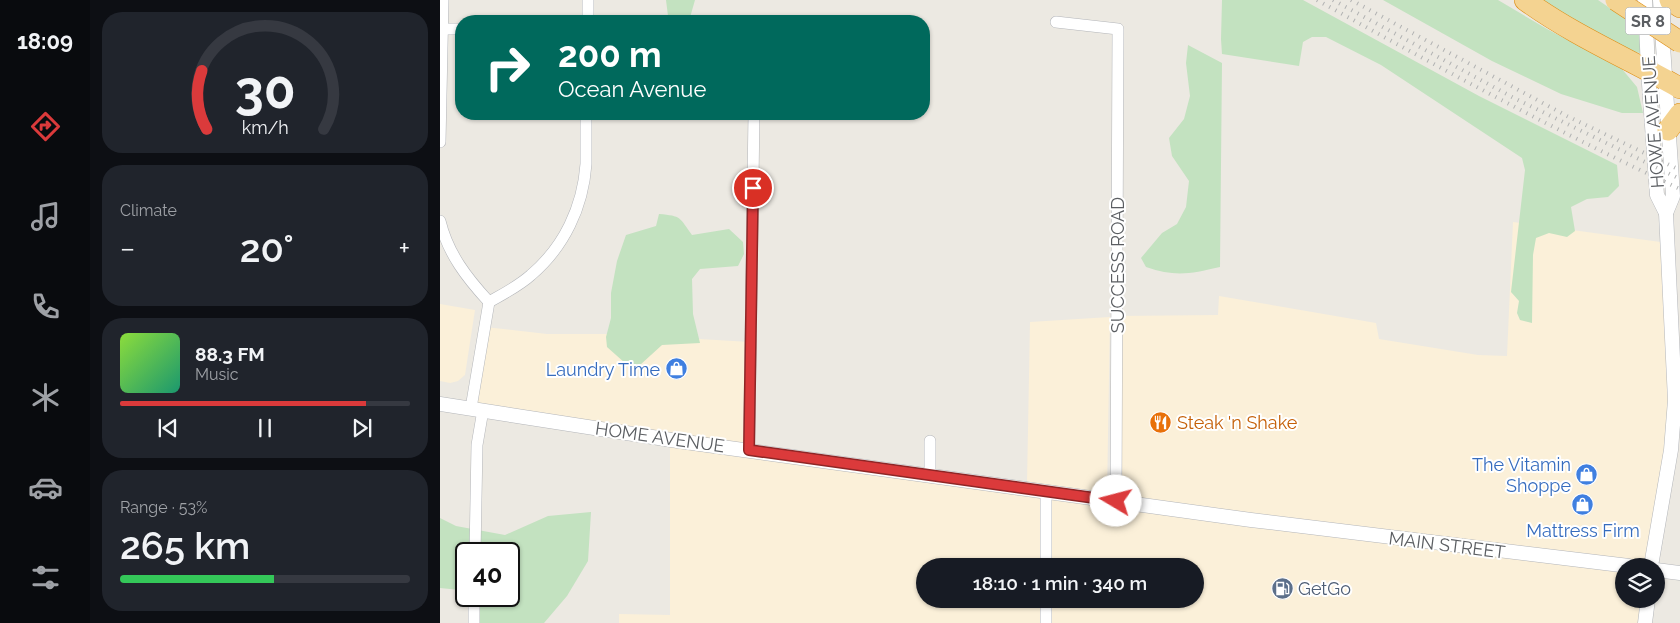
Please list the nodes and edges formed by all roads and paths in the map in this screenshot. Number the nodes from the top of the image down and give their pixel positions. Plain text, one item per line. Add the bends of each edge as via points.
1 (443, 0) edge
2 (588, 0) edge
3 (1525, 0) edge
4 (1616, 0) edge
5 (1645, 0) edge
6 (1660, 0) edge
7 (1670, 0) edge
8 (1680, 7) edge
9 (588, 15) edge
10 (1056, 22) dead end
11 (442, 29) edge
12 (455, 29) edge
13 (1680, 42) edge
14 (1664, 79) edge
15 (586, 120) edge
16 (754, 120) edge
17 (1674, 122) edge
18 (440, 142) edge
19 (1666, 212) junction
20 (440, 222) edge
21 (489, 302) junction
22 (440, 404) edge
23 (477, 409) junction
24 (930, 441) dead end
25 (749, 450) junction
26 (930, 475) junction
27 (1046, 492) junction
28 (1116, 501) junction
29 (1266, 522) joint
30 (475, 542) edge
31 (1046, 558) edge
32 (1652, 558) edge
33 (1615, 564) edge
34 (1665, 571) edge
35 (1680, 573) edge
36 (474, 607) edge
37 (1046, 608) edge
38 (1647, 608) edge
39 (474, 623) edge
40 (1046, 623) edge
41 (1645, 623) edge

1 - 11 street
2 - 9 street
3 - 14 highway
4 - 13 highway, SR 8, bridge
5 - 14 street, HOWE AVENUE
6 - 14 street, HOWE AVENUE
7 - 8 highway, SR 8
10 - 28 street, SUCCESS ROAD via 1118,29
11 - 12 street
11 - 18 street
14 - 17 street, HOWE AVENUE
14 - 19 street, HOWE AVENUE via 1657,195
15 - 21 street via 583,184 575,216 562,241 530,276
16 - 25 street
17 - 19 street, HOWE AVENUE via 1673,196
19 - 32 street, HOWE AVENUE via 1675,400 1671,450
20 - 21 street via 456,262
21 - 23 street
22 - 23 street, HOME AVENUE
23 - 25 street, HOME AVENUE
23 - 30 street
24 - 26 street
25 - 26 street, HOME AVENUE
26 - 27 street, HOME AVENUE
27 - 28 street, HOME AVENUE
27 - 31 street
28 - 29 street, HOME AVENUE
29 - 33 street, MAIN STREET
34 - 35 street
36 - 39 street
37 - 40 street
38 - 41 street

